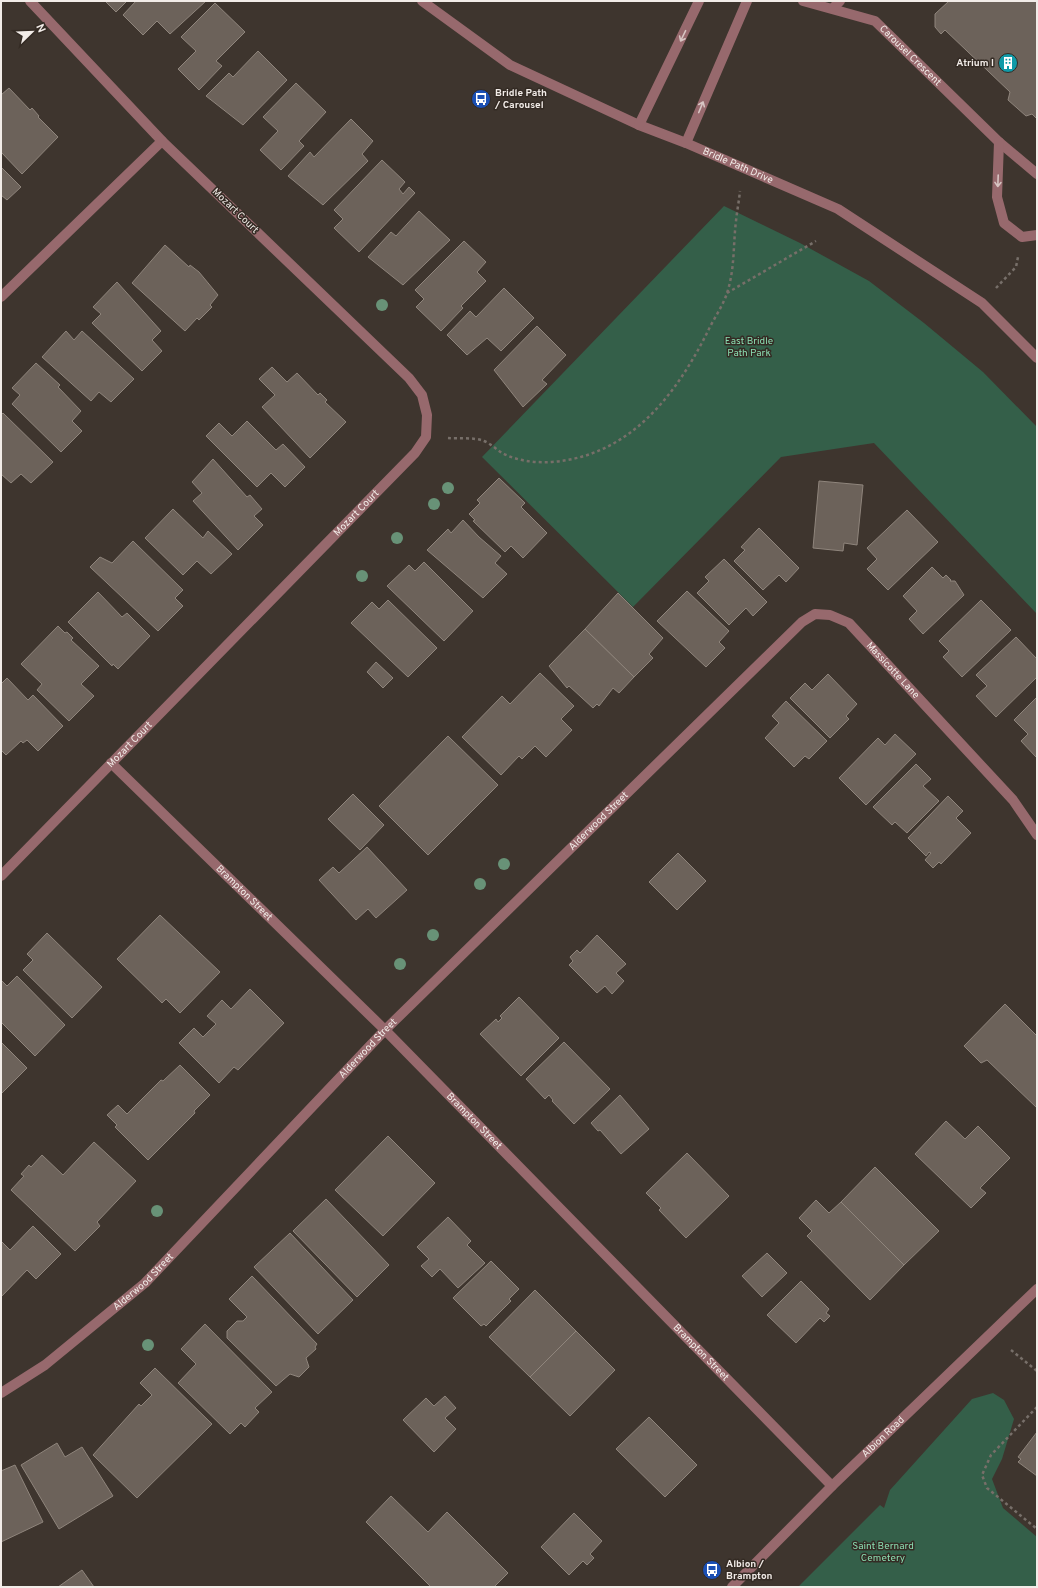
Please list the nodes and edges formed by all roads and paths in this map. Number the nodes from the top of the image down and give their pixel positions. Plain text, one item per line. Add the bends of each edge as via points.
1 (30, 1) edge
2 (422, 1) edge
3 (699, 1) edge
4 (747, 1) edge
5 (802, 1) edge
6 (837, 5) edge
7 (639, 125) junction
8 (162, 141) junction
9 (999, 142) junction
10 (686, 143) junction
11 (742, 167) junction
12 (1037, 174) edge
13 (1037, 235) edge
14 (1022, 237) junction
15 (816, 241) dead end
16 (727, 293) junction
17 (1, 297) edge
18 (982, 303) junction
19 (1037, 358) edge
20 (426, 437) junction
21 (728, 694) joint
22 (111, 763) junction
23 (1037, 835) edge
24 (1, 876) edge
25 (385, 1030) junction
26 (1037, 1289) edge
27 (1011, 1350) dead end
28 (1037, 1371) edge
29 (1, 1393) edge
30 (1037, 1407) edge
31 (832, 1486) junction
32 (1037, 1529) edge
33 (732, 1587) edge

1 - 8 street, Mozart Court
2 - 7 street, Bridle Path Drive via 510,65
3 -> 7 street
10 -> 4 street
5 - 6 street, Carousel Crescent
6 - 9 street, Carousel Crescent via 875,21
7 - 10 street, Bridle Path Drive
8 - 17 street
8 - 20 street, Mozart Court via 409,378 422,395 427,415
9 - 12 street, Carousel Crescent
9 -> 14 street via 997,197 1004,223
10 - 11 street, Bridle Path Drive
11 - 16 path via 734,256
11 - 18 street, Bridle Path Drive via 838,209
13 - 14 street
14 - 18 path via 1016,267
15 - 16 path
16 - 20 path via 692,361 668,397 637,429 600,450 567,460 532,462 504,454 485,442
18 - 19 street, Bridle Path Drive
20 - 22 street, Mozart Court via 410,459
21 - 23 street, Massicotte Lane via 802,622 815,614 830,615 849,624 1013,800
21 - 25 street, Alderwood Street
22 - 24 street, Mozart Court
22 - 25 street, Brampton Street
25 - 29 street, Alderwood Street via 145,1283 45,1365
25 - 31 street, Brampton Street
26 - 31 street, Albion Road
27 - 28 path
30 - 32 path via 991,1455 982,1475 987,1488
31 - 33 street, Albion Road

